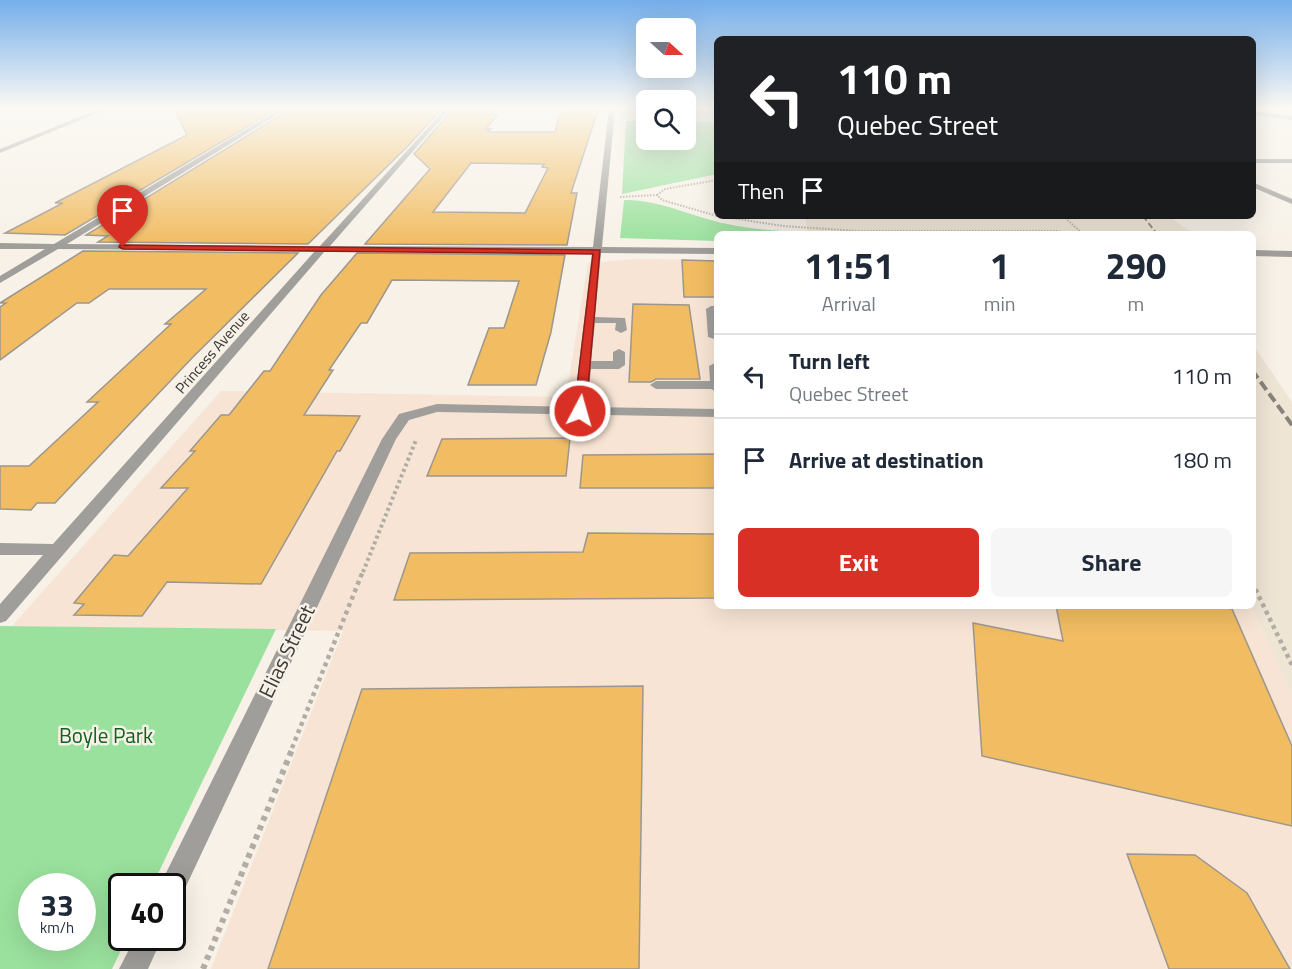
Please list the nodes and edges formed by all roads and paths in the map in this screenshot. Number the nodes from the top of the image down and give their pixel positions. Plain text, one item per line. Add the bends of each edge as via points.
1 (211, 154) edge
2 (408, 154) edge
3 (607, 154) edge
4 (1256, 161) edge
5 (1292, 161) edge
6 (714, 181) edge
7 (1256, 186) edge
8 (657, 195) junction
9 (603, 197) junction
10 (1292, 202) edge
11 (714, 215) edge
12 (738, 219) edge
13 (1066, 219) edge
14 (858, 231) edge
15 (858, 231) edge
16 (1059, 231) edge
17 (1080, 231) edge
18 (0, 246) edge
19 (57, 246) junction
20 (322, 249) junction
21 (597, 251) junction
22 (714, 251) edge
23 (1256, 253) edge
24 (1292, 254) edge
25 (0, 280) edge
26 (714, 309) edge
27 (590, 320) junction
28 (621, 330) dead end
29 (714, 337) edge
30 (620, 352) dead end
31 (585, 365) junction
32 (656, 385) dead end
33 (714, 386) edge
34 (580, 411) junction
35 (714, 412) edge
36 (419, 432) dead end
37 (0, 549) edge
38 (57, 550) junction
39 (1256, 590) edge
40 (0, 616) edge
41 (1292, 665) edge
42 (179, 873) edge
43 (143, 951) edge
44 (134, 969) edge
45 (203, 969) edge

1 - 19 street
2 - 20 street, Princess Avenue
3 - 9 street
4 - 5 street
6 - 8 path via 664,189
7 - 10 street
8 - 9 path
8 - 11 path via 662,200
9 - 21 street
12 - 15 path
13 - 17 path
14 - 16 path
18 - 19 street
19 - 20 street
19 - 25 street
20 - 21 street
20 - 38 street, Princess Avenue
21 - 22 street
21 - 27 street
23 - 24 street
26 - 29 street
27 - 28 street via 621,320
27 - 31 street
30 - 31 street via 619,365
31 - 34 street
32 - 33 street
34 - 35 street
34 - 42 street, Elias Street via 437,408 404,417 384,449
36 - 45 path
37 - 38 street
38 - 40 street, Princess Avenue
39 - 41 path
43 - 44 street

